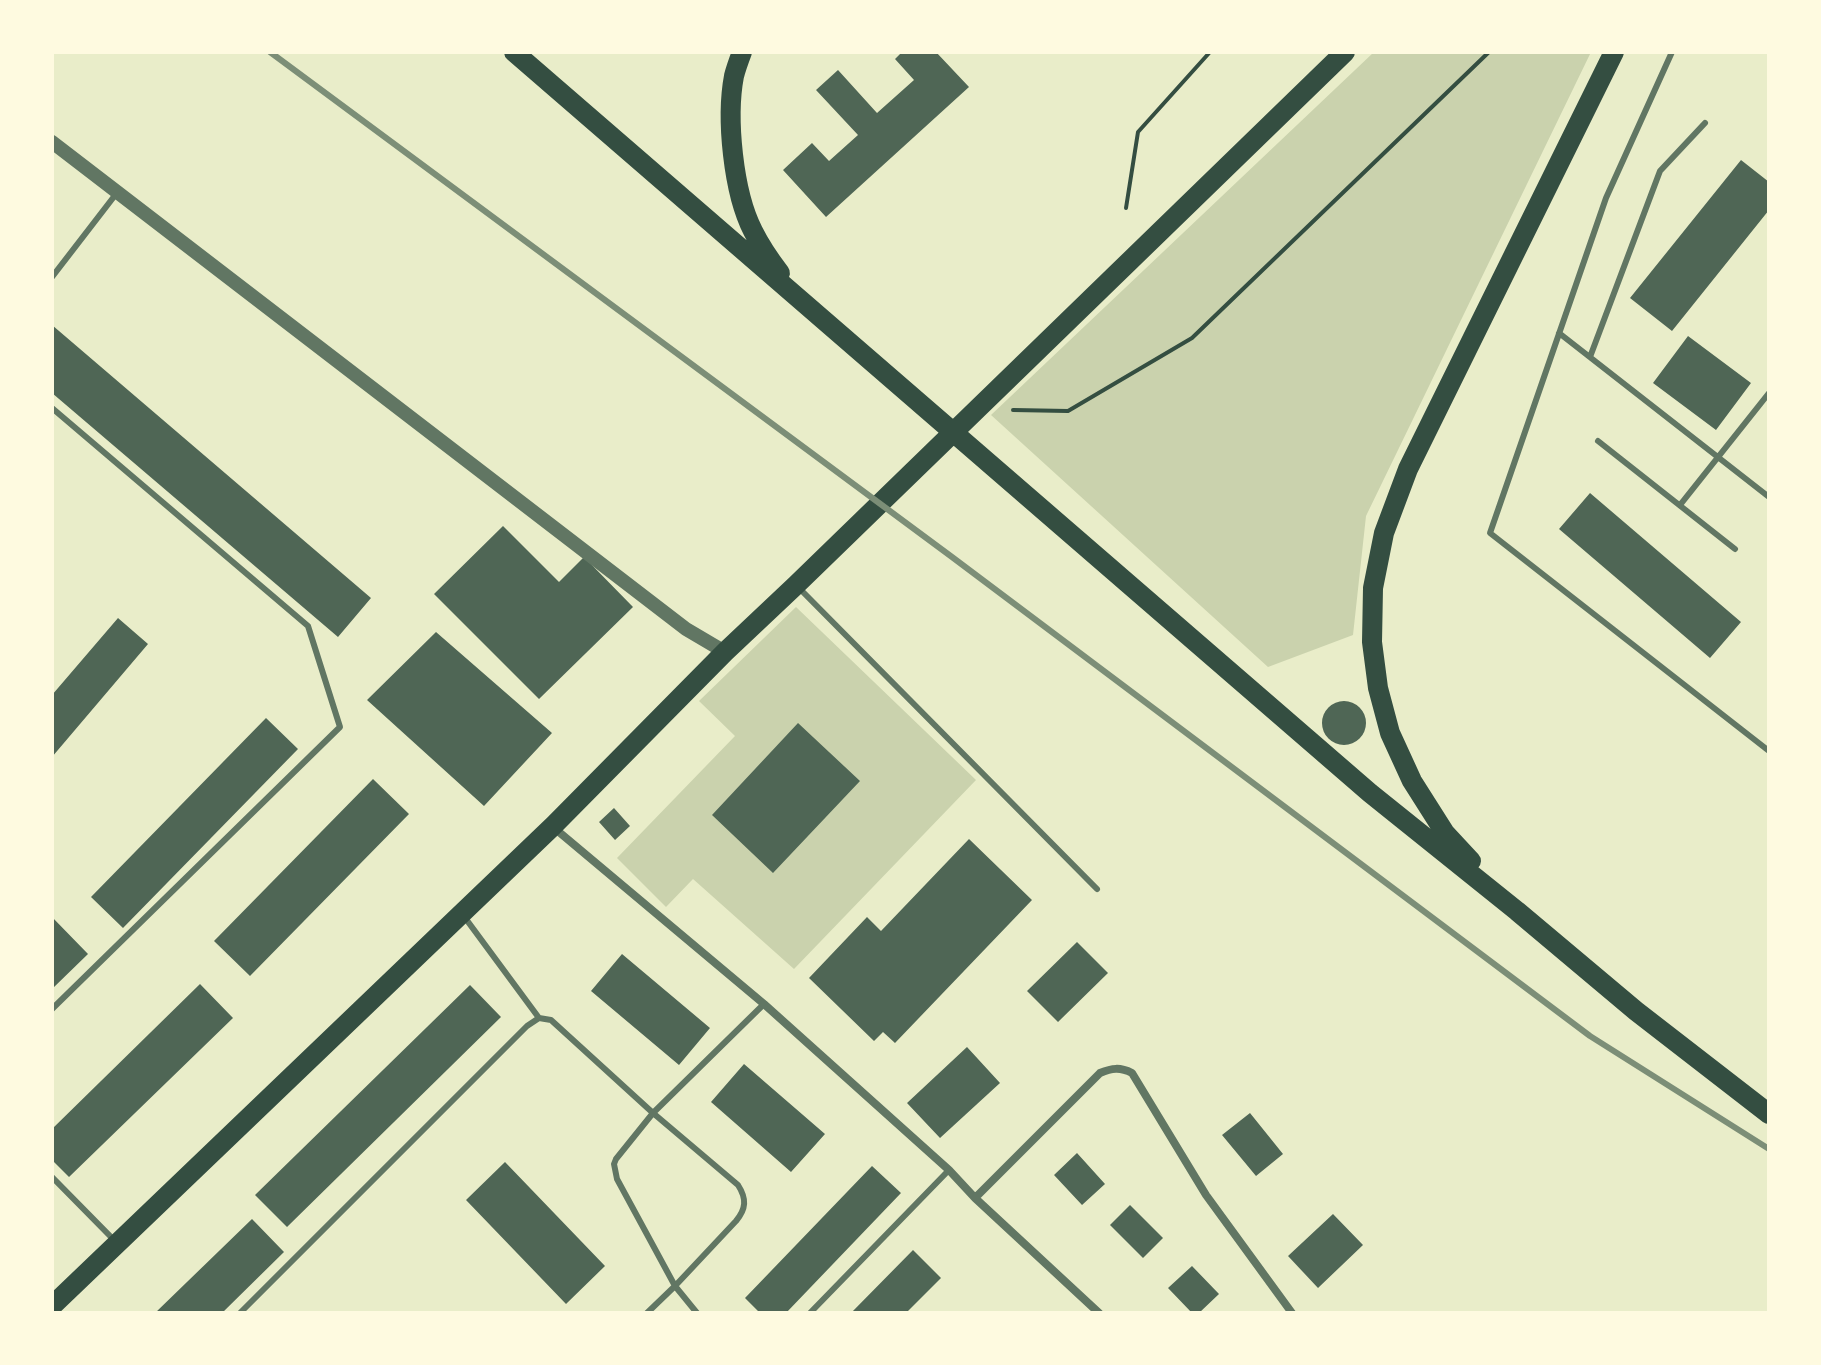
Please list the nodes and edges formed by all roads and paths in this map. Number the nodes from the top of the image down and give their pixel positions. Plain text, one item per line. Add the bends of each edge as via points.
1 (514, 52) edge
2 (742, 52) edge
3 (1210, 52) edge
4 (1345, 52) edge
5 (1489, 52) edge
6 (1614, 52) edge
7 (1672, 52) edge
8 (1705, 123) dead end
9 (52, 142) edge
10 (118, 192) junction
11 (1126, 208) dead end
12 (52, 277) edge
13 (805, 304) junction
14 (1559, 333) junction
15 (1590, 357) junction
16 (1769, 393) edge
17 (52, 408) edge
18 (1013, 410) dead end
19 (1598, 441) dead end
20 (1718, 457) junction
21 (1769, 497) edge
22 (1680, 505) junction
23 (1735, 549) dead end
24 (796, 585) junction
25 (725, 652) junction
26 (1769, 751) edge
27 (553, 826) junction
28 (1097, 889) dead end
29 (1517, 911) junction
30 (462, 913) junction
31 (764, 1004) junction
32 (52, 1009) edge
33 (539, 1018) junction
34 (653, 1113) junction
35 (1769, 1114) edge
36 (949, 1170) junction
37 (52, 1177) edge
38 (975, 1198) junction
39 (117, 1242) junction
40 (675, 1286) junction
41 (52, 1306) edge
42 (240, 1313) edge
43 (647, 1313) edge
44 (697, 1313) edge
45 (810, 1313) edge
46 (1099, 1313) edge
47 (1292, 1313) edge

1 - 13 main road
2 - 13 main road via 731,116 740,193 751,229
3 - 11 path via 1138,132
4 - 24 main road
5 - 18 path via 1192,338 1068,411
6 - 29 main road via 1408,469 1384,533 1373,588 1372,642 1390,733 1445,833
7 - 14 lane via 1606,198
8 - 15 lane via 1660,171
9 - 10 street
10 - 12 lane
10 - 25 street via 686,629
13 - 29 main road via 1370,793
14 - 15 lane
14 - 26 lane via 1490,533
15 - 20 lane
16 - 20 lane
17 - 32 lane via 308,626 340,727
19 - 22 lane
20 - 21 lane
20 - 22 lane
22 - 23 lane
24 - 25 main road
24 - 28 lane
25 - 27 main road
27 - 30 main road
27 - 31 street
29 - 35 main road
30 - 33 lane
30 - 39 main road
31 - 34 lane
31 - 36 street
33 - 34 lane via 551,1020
33 - 42 lane
34 - 40 lane via 616,1159 614,1172
34 - 40 lane via 738,1185 745,1201 736,1221
36 - 38 street
36 - 45 lane
37 - 39 lane
38 - 46 street
38 - 47 street via 1100,1073 1122,1068 1132,1073 1206,1195
39 - 41 main road
40 - 43 lane
40 - 44 lane

